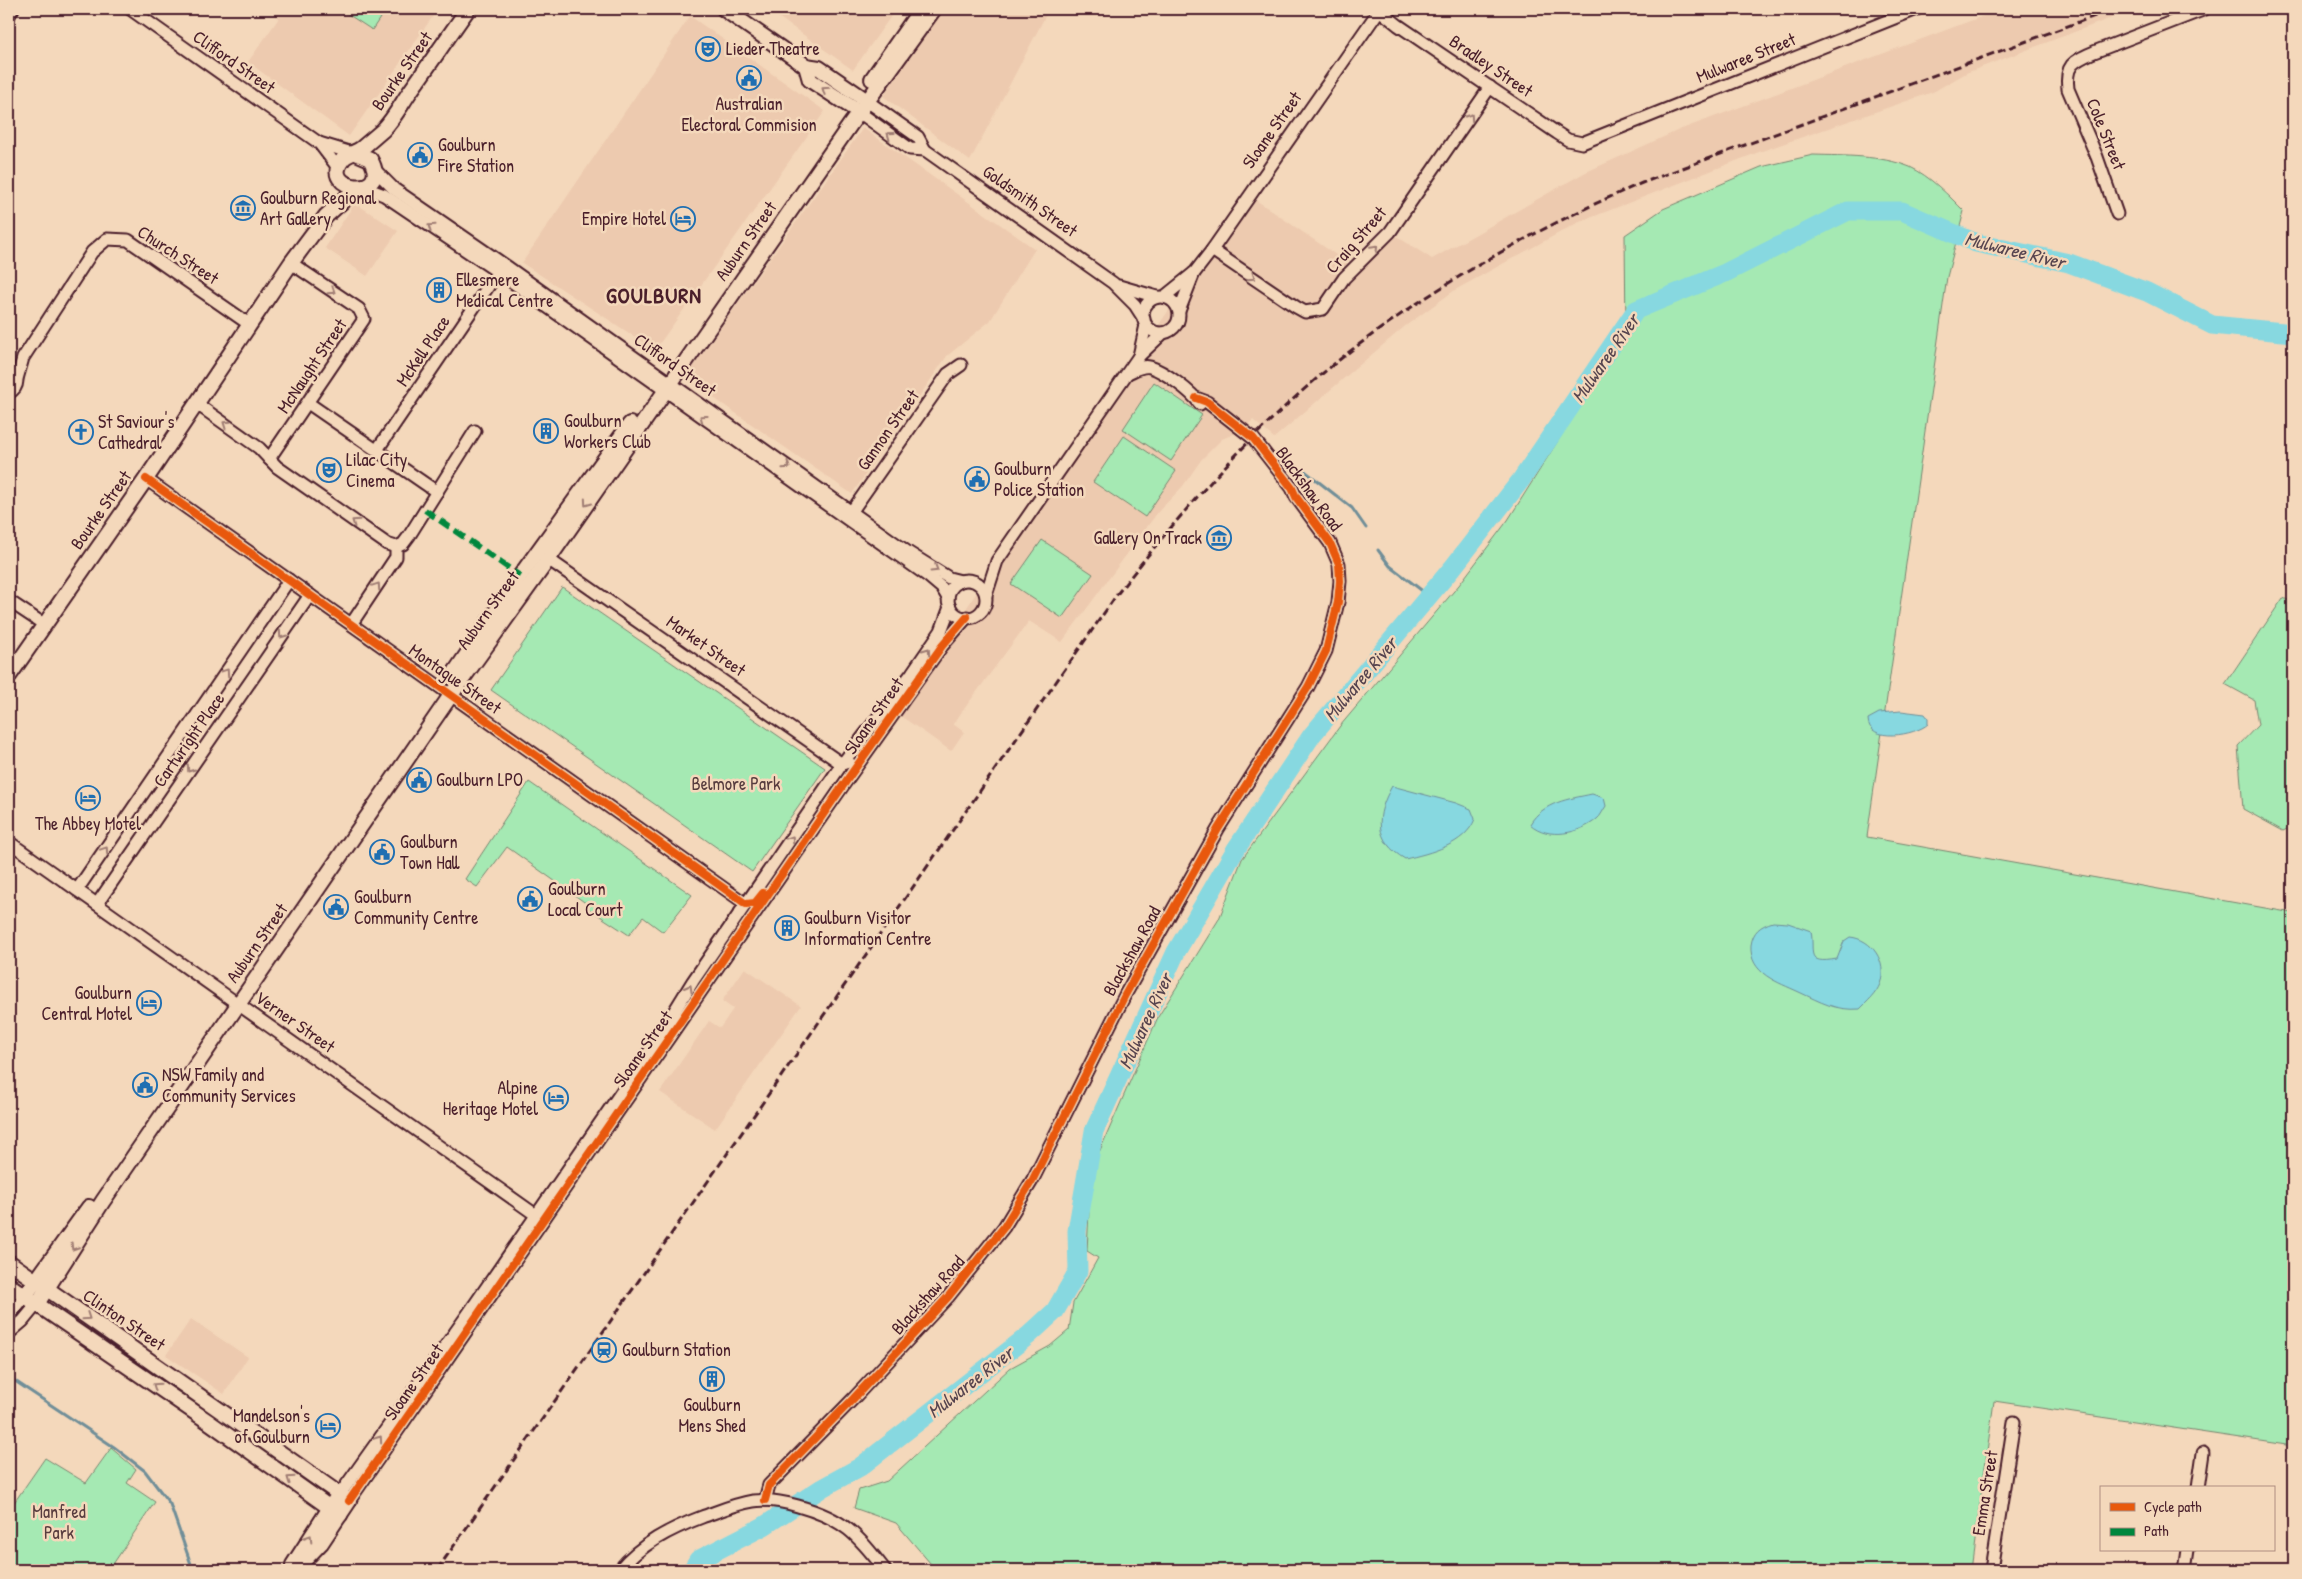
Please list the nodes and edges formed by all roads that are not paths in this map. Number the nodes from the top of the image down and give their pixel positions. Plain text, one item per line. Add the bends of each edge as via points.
1 (13, 9) edge
2 (130, 9) edge
3 (468, 9) edge
4 (724, 9) edge
5 (921, 9) edge
6 (934, 9) edge
7 (1380, 9) edge
8 (1917, 9) edge
9 (2205, 9) edge
10 (2188, 12) edge
11 (9, 15) edge
12 (1490, 87) junction
13 (860, 104) junction
14 (384, 129) junction
15 (1588, 141) joint
16 (319, 143) junction
17 (354, 153) junction
18 (374, 166) junction
19 (340, 173) junction
20 (359, 188) junction
21 (2117, 214) dead end
22 (326, 216) junction
23 (1212, 250) junction
24 (483, 256) junction
25 (291, 263) junction
26 (502, 271) junction
27 (1195, 272) junction
28 (1113, 283) junction
29 (1160, 297) junction
30 (1179, 311) junction
31 (1145, 322) junction
32 (249, 324) junction
33 (1163, 333) junction
34 (1151, 344) junction
35 (1139, 356) junction
36 (961, 364) dead end
37 (1161, 372) junction
38 (11, 373) edge
39 (1127, 374) junction
40 (664, 384) junction
41 (9, 393) edge
42 (308, 403) junction
43 (197, 404) junction
44 (475, 431) dead end
45 (377, 450) junction
46 (269, 459) junction
47 (146, 479) junction
48 (437, 492) junction
49 (849, 515) junction
50 (396, 547) junction
51 (548, 559) junction
52 (997, 561) junction
53 (289, 580) junction
54 (966, 580) junction
55 (310, 595) junction
56 (986, 595) junction
57 (9, 601) edge
58 (949, 603) junction
59 (967, 617) junction
60 (352, 623) junction
61 (45, 625) junction
62 (9, 676) edge
63 (447, 692) junction
64 (895, 712) junction
65 (842, 764) junction
66 (9, 842) edge
67 (797, 853) junction
68 (77, 890) junction
69 (96, 904) junction
70 (746, 904) junction
71 (738, 949) dead end
72 (721, 963) junction
73 (235, 1002) junction
74 (536, 1215) junction
75 (9, 1262) edge
76 (36, 1281) junction
77 (9, 1285) edge
78 (47, 1289) junction
79 (24, 1296) junction
80 (37, 1304) junction
81 (9, 1322) edge
82 (9, 1333) edge
83 (218, 1408) junction
84 (209, 1422) junction
85 (2014, 1422) dead end
86 (2203, 1453) dead end
87 (2198, 1486) edge
88 (344, 1498) junction
89 (765, 1500) junction
90 (335, 1511) junction
91 (321, 1543) junction
92 (2188, 1552) edge
93 (290, 1570) edge
94 (296, 1570) edge
95 (304, 1570) edge
96 (619, 1570) edge
97 (886, 1570) edge
98 (1991, 1570) edge
99 (2185, 1570) edge

1 - 11 street
2 - 16 street, Clifford Street
3 - 14 main road, Bourke Street
4 - 13 main road, Goldsmith Street via 806,66 810,80
5 - 13 main road, Auburn Street
6 - 13 main road, Auburn Street
7 - 12 street, Bradley Street via 1398,25
7 - 23 street, Sloane Street
8 - 15 street, Mulwaree Street
9 - 10 street
10 - 21 street, Cole Street via 2078,59 2069,66 2066,77 2068,89
12 - 15 street, Bradley Street via 1563,137 1575,142
23 -> 12 street, Craig Street via 1305,312 1323,309 1344,278 1390,232
13 - 28 street, Goldsmith Street via 918,137 925,150
13 - 40 main road, Auburn Street
14 - 17 main road, Bourke Street
14 - 18 main road, Bourke Street
16 - 17 street, Clifford Street
16 - 19 street, Clifford Street
17 - 18 main road via 366,156
17 - 19 main road via 342,160
18 - 20 main road via 371,180
18 - 24 street, Clifford Street via 394,190
19 - 20 main road via 347,185
19 - 22 main road, Bourke Street
20 - 22 main road, Bourke Street
24 -> 20 street, Clifford Street via 384,195
22 - 25 main road, Bourke Street
23 - 27 street, Sloane Street
24 - 26 street, Clifford Street
25 - 32 main road, Bourke Street
25 -> 42 street, McNaught Street via 359,309 364,319
26 - 40 street, Clifford Street
26 - 45 street, McKell Place
27 - 29 street, Sloane Street
27 - 30 street, Sloane Street
28 - 29 street, Goldsmith Street via 1131,291
28 - 31 street, Goldsmith Street via 1135,305
29 - 30 street via 1174,302
29 - 31 street via 1152,299 1145,308
30 - 33 street via 1176,325
31 - 33 street via 1154,331
31 - 35 street
32 - 38 street, Church Street via 128,240 107,239 92,252
32 - 43 main road, Bourke Street
33 - 34 street
34 - 35 street
34 - 37 street, Blackshaw Road via 1151,359
35 - 39 street
36 - 49 street, Gannon Street via 948,374
37 - 39 street, Blackshaw Road via 1149,367
37 - 89 street, Blackshaw Road via 1249,443 1326,537 1340,570 1339,595 1326,651 1157,936 1033,1179 1004,1228 948,1296 769,1485
38 - 41 street via 16,387
39 - 52 street
40 - 49 street, Clifford Street
40 -> 51 main road, Auburn Street
40 - 63 main road, Auburn Street via 520,576
42 - 45 street
42 - 46 street, McNaught Street
46 -> 43 street via 259,448
43 - 47 main road, Bourke Street
44 - 48 street
45 - 48 street
50 -> 46 street via 387,544
47 - 53 street, Montague Street
47 - 61 main road, Bourke Street
48 - 50 street via 403,544
49 -> 54 street, Clifford Street via 949,578
49 - 58 street, Clifford Street via 942,588
60 -> 50 street via 396,557
51 - 63 main road, Auburn Street
51 - 65 street, Market Street
52 - 54 street
52 - 56 street
53 - 55 street, Montague Street
68 -> 53 street, Cartwright Place
54 - 56 street via 981,586
54 - 58 street via 952,587
55 - 60 street, Montague Street
55 -> 69 street, Cartwright Place
56 - 59 street via 984,608
57 - 61 street
58 - 59 street via 959,616
65 -> 58 street, Sloane Street via 941,631
59 - 64 street, Sloane Street
60 - 63 street, Montague Street
61 - 62 main road, Bourke Street
63 - 70 street, Montague Street
63 - 73 main road, Auburn Street
64 - 65 street via 880,726 859,755
64 - 67 street, Sloane Street
70 -> 65 street, Sloane Street
66 - 68 street, Verner Street
67 - 70 street via 783,864 755,903
67 - 72 street, Sloane Street
68 - 69 street, Verner Street
69 - 73 street, Verner Street
74 -> 70 street, Sloane Street
71 - 72 street
72 - 88 street, Sloane Street
73 - 74 street, Verner Street
73 - 76 main road, Auburn Street
73 -> 78 main road, Auburn Street
88 -> 74 street, Sloane Street
75 - 76 main road, Clinton Street
76 - 78 main road, Clinton Street
76 - 79 main road, Auburn Street
77 - 79 main road, Clinton Street
78 - 80 main road, Auburn Street
78 -> 83 main road, Clinton Street
79 - 80 main road, Clinton Street
79 - 81 street, Auburn Street
80 - 82 street, Auburn Street
84 -> 80 main road, Clinton Street
83 - 84 main road
83 - 88 main road, Clinton Street
90 -> 84 main road, Clinton Street
85 - 98 street, Emma Street
86 - 87 street
88 - 90 main road, Sloane Street
89 - 96 street via 733,1506 672,1531 640,1549
89 - 97 street via 818,1512 836,1520 854,1533
90 - 91 main road, Sloane Street
93 -> 90 main road, Sloane Street
91 - 94 main road, Sloane Street
91 - 95 street
92 - 99 street

